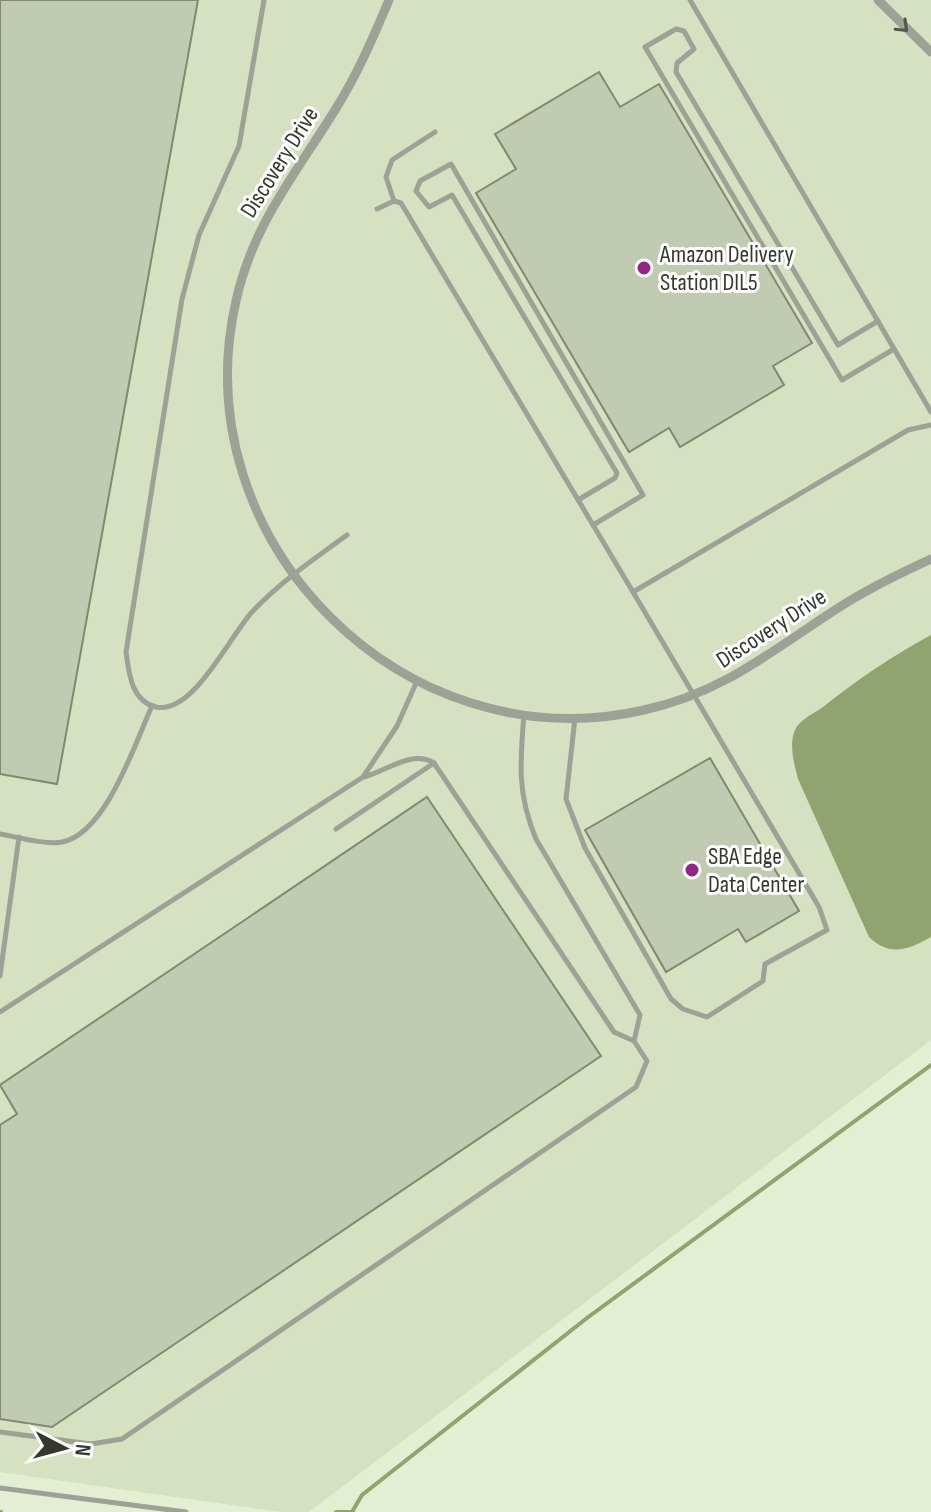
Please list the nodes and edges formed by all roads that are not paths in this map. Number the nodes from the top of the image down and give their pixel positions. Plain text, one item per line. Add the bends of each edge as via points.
1 (264, 0) edge
2 (389, 0) edge
3 (690, 0) edge
4 (878, 0) edge
5 (931, 52) edge
6 (435, 132) dead end
7 (394, 201) junction
8 (377, 209) dead end
9 (878, 321) junction
10 (894, 349) junction
11 (931, 412) edge
12 (931, 425) edge
13 (578, 500) junction
14 (593, 525) junction
15 (347, 535) dead end
16 (931, 559) edge
17 (292, 574) junction
18 (633, 592) junction
19 (417, 681) junction
20 (693, 696) junction
21 (152, 706) junction
22 (524, 714) junction
23 (575, 718) junction
24 (434, 763) junction
25 (363, 777) junction
26 (336, 829) dead end
27 (0, 834) edge
28 (19, 837) junction
29 (0, 976) edge
30 (0, 1012) edge
31 (634, 1041) junction
32 (0, 1432) edge
33 (0, 1488) edge
34 (186, 1512) edge

1 - 21 lane via 239,146 199,235 172,361 126,652 132,687
2 - 17 street, Discovery Drive via 336,108 264,219 235,304 228,390 236,449 257,510
3 - 9 lane
4 -> 5 street
6 - 7 lane via 390,163 386,177
7 - 8 lane
7 - 13 lane via 401,203
9 - 10 lane
9 - 10 lane via 838,345 676,72 677,63 694,51 685,33 676,29 645,47 842,380
10 - 11 lane
12 - 18 lane via 908,430
13 - 14 lane
13 - 14 lane via 617,473 452,195 429,207 416,191 420,181 451,164 643,495
14 - 18 lane
15 - 17 lane
16 - 20 street, Discovery Drive via 837,608 753,667
17 - 19 street, Discovery Drive via 350,638
17 - 21 lane via 251,613 187,700 168,709
18 - 20 lane
19 - 22 street, Discovery Drive
19 - 25 lane via 397,726
20 - 23 street, Discovery Drive via 643,711
20 - 23 lane via 819,907 827,930 765,964 763,981 707,1017 671,999 585,848 566,799
21 - 28 lane via 105,809 81,834 61,843
22 - 23 street, Discovery Drive
22 - 31 lane via 519,777 526,816 640,1015
24 - 25 lane via 412,757
24 - 26 lane
24 - 31 lane via 614,1032
25 - 30 lane
27 - 28 lane
28 - 29 lane
31 - 32 lane via 647,1061 636,1087 122,1439 91,1444
33 - 34 lane

